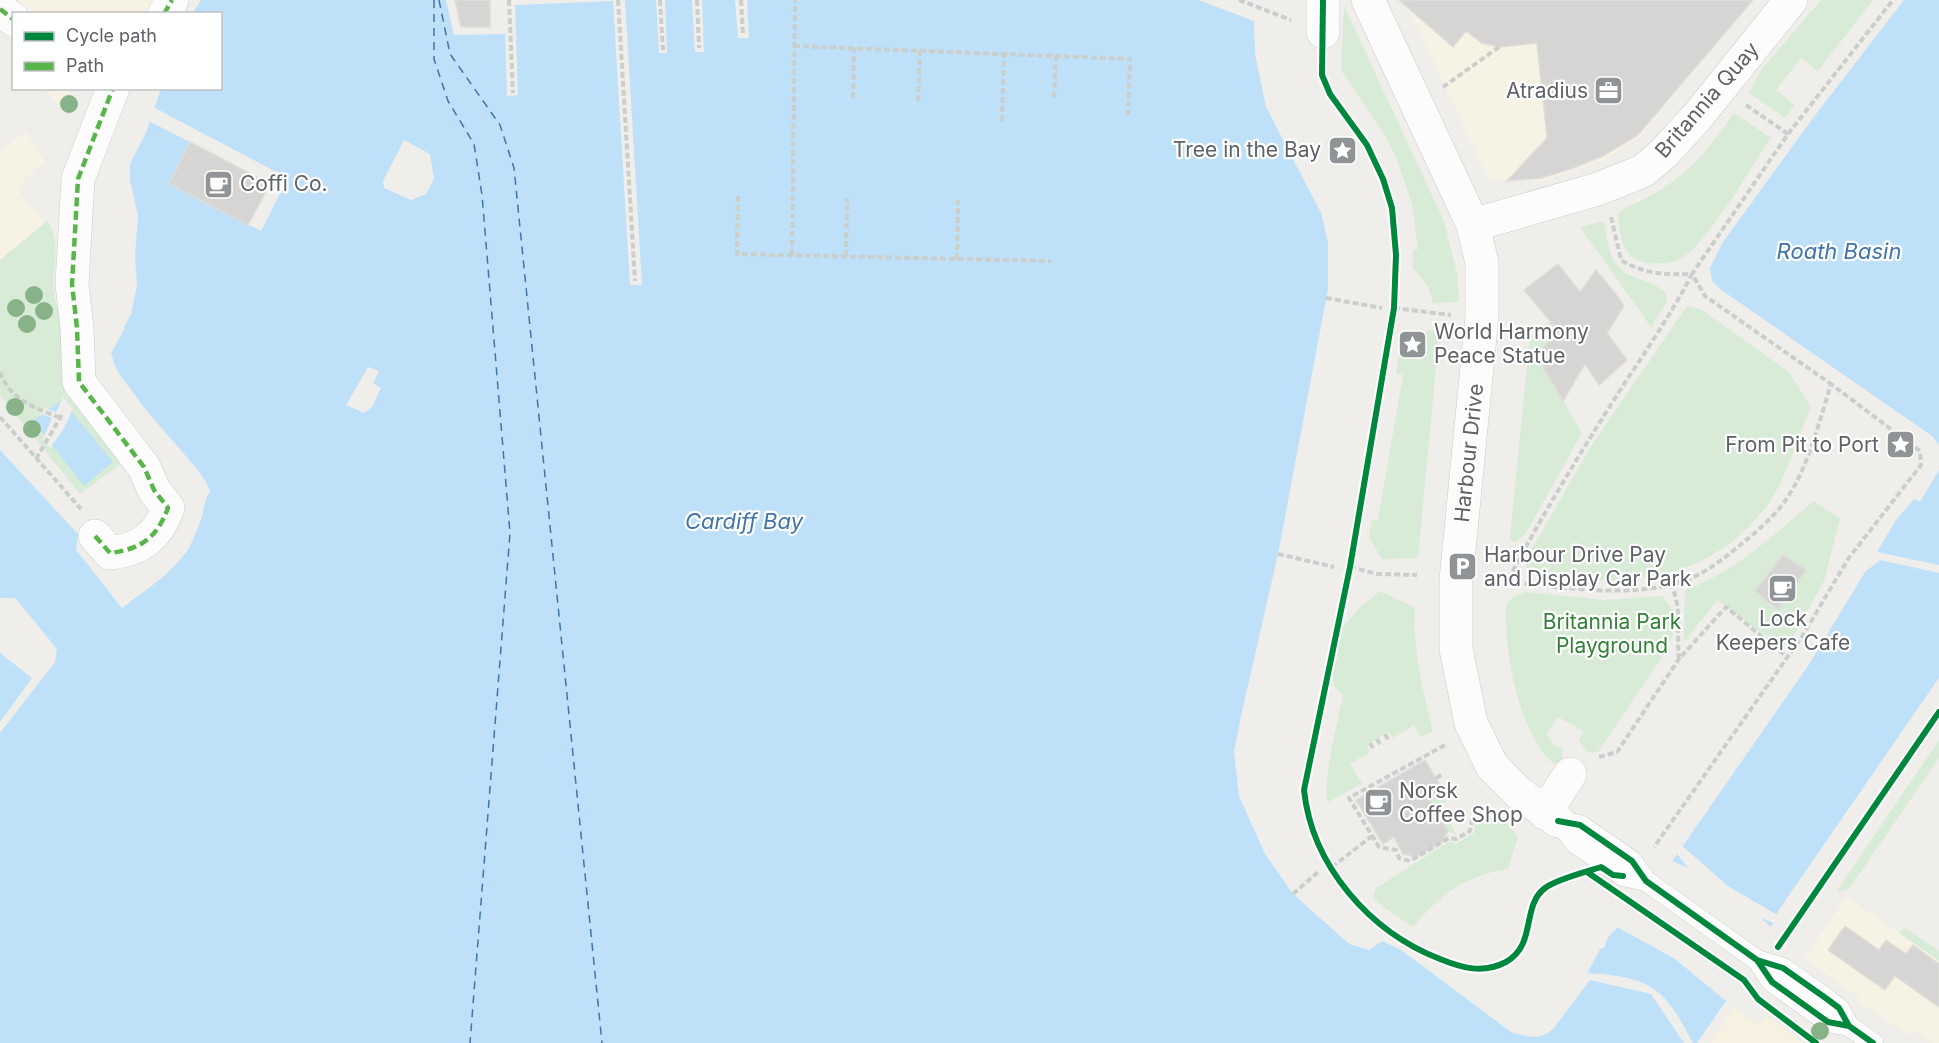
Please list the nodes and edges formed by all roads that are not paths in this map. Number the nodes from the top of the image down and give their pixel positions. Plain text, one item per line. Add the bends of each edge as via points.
1 (1323, 0) edge
2 (1368, 0) edge
3 (1791, 0) edge
4 (1323, 32) road end
5 (112, 90) edge
6 (1473, 225) junction
7 (88, 522) road end
8 (1570, 774) dead end
9 (1551, 817) junction
10 (1874, 1043) edge

1 - 4 street
2 - 6 street, Harbour Drive
3 - 6 street, Britannia Quay via 1664,153 1643,171 1598,189
5 - 7 street via 78,179 72,284 80,381 144,467 168,508 161,528 133,550 110,553
6 - 9 street, Harbour Drive via 1482,263 1482,315 1456,580 1456,649 1471,723 1492,766
8 - 9 street
9 - 10 lane, Harbour Drive via 1580,825 1632,861 1646,881 1757,960 1783,968 1827,999 1839,1008 1850,1026

